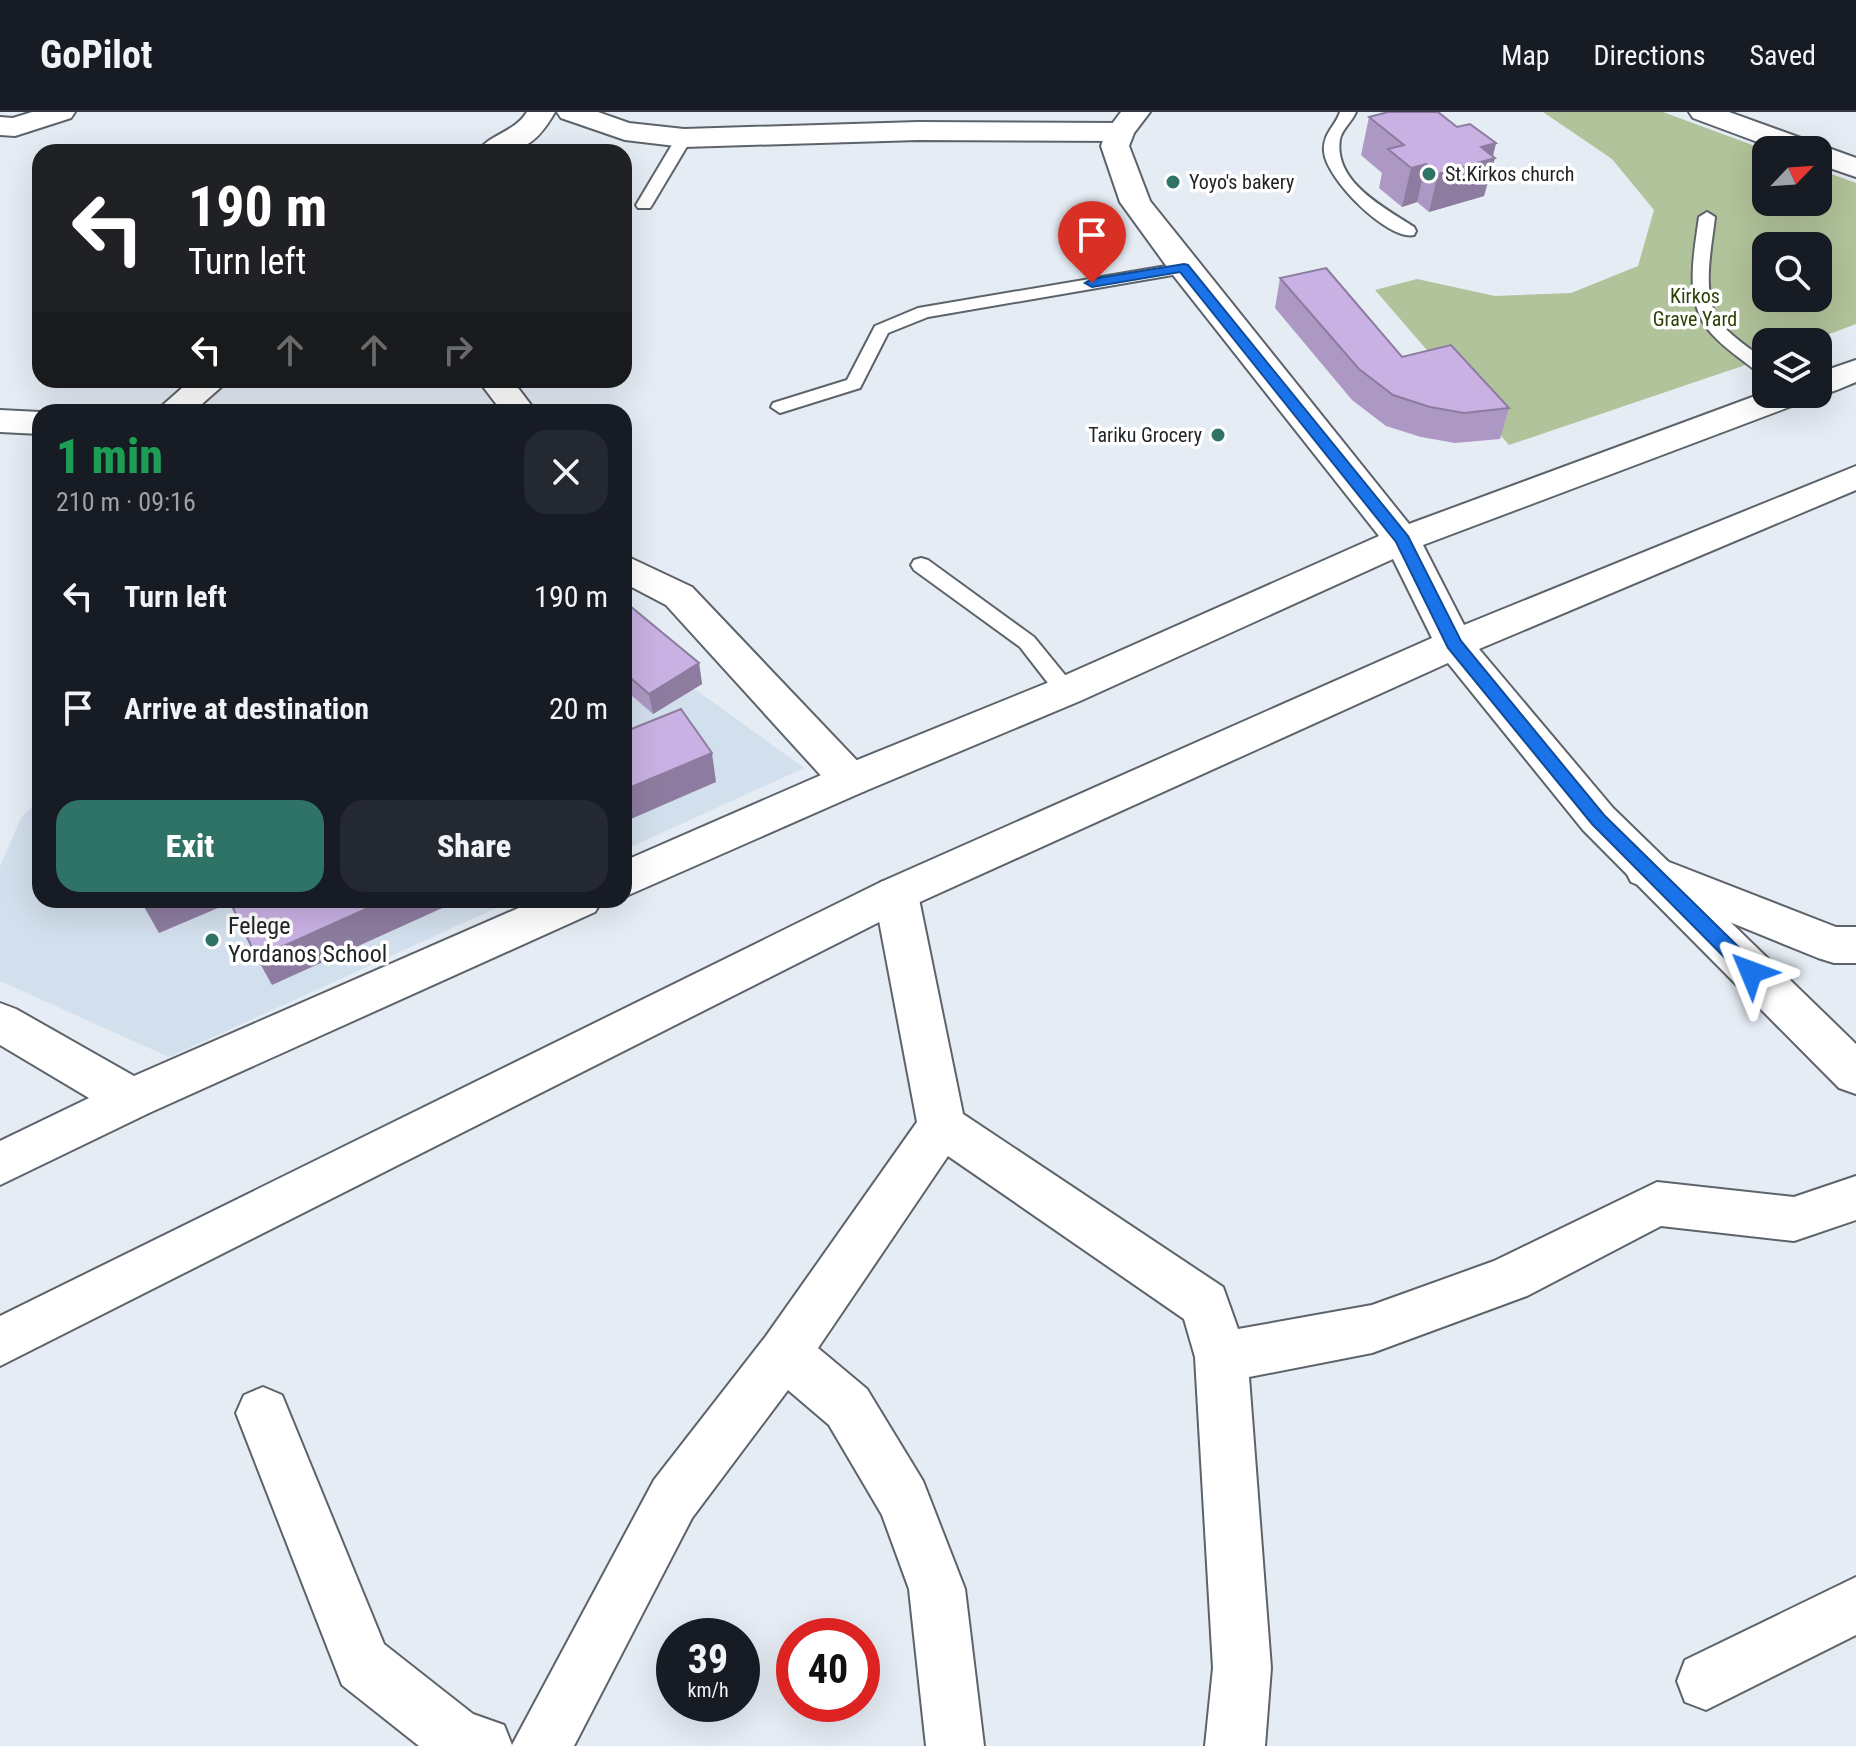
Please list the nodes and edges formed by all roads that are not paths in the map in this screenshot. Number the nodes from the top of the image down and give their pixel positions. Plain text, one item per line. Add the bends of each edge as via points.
1 (61, 112) edge
2 (541, 112) edge
3 (571, 112) edge
4 (1074, 112) edge
5 (1348, 112) edge
6 (1703, 112) edge
7 (1128, 122) edge
8 (0, 126) edge
9 (1768, 136) edge
10 (684, 138) junction
11 (506, 144) edge
12 (1832, 159) edge
13 (1856, 168) edge
14 (644, 205) dead end
15 (1707, 217) dead end
16 (1408, 231) dead end
17 (1184, 268) junction
18 (1752, 358) edge
19 (1856, 370) edge
20 (1832, 379) edge
21 (202, 388) edge
22 (501, 388) edge
23 (182, 404) edge
24 (513, 404) edge
25 (780, 407) dead end
26 (1756, 408) edge
27 (0, 421) edge
28 (32, 423) edge
29 (1854, 480) edge
30 (1402, 540) junction
31 (921, 565) dead end
32 (632, 571) edge
33 (1454, 644) junction
34 (1066, 691) junction
35 (850, 780) junction
36 (1646, 870) junction
37 (632, 876) edge
38 (896, 894) junction
39 (562, 908) edge
40 (1856, 945) edge
41 (0, 1022) edge
42 (1856, 1074) edge
43 (132, 1099) junction
44 (942, 1126) junction
45 (0, 1164) edge
46 (1856, 1198) edge
47 (0, 1342) edge
48 (784, 1353) junction
49 (1221, 1357) junction
50 (263, 1413) dead end
51 (1856, 1605) edge
52 (1706, 1681) dead end
53 (955, 1745) edge
54 (483, 1746) edge
55 (542, 1746) edge
56 (1235, 1746) edge

1 - 8 street via 15,127
2 - 11 street via 531,129
3 - 10 street via 625,131
4 - 7 street
5 - 16 lane via 1334,131 1335,166 1357,195
6 - 9 street
7 - 10 street
7 - 17 street via 1115,146 1135,202
10 - 14 lane
12 - 13 street
15 - 18 lane via 1702,265 1706,313
17 - 25 lane via 924,312 881,330 854,384
17 - 30 street
19 - 20 street
21 - 23 street
22 - 24 street
26 - 30 street
27 - 28 street
29 - 33 street
30 - 33 street
30 - 34 street
31 - 34 lane via 1027,642
32 - 35 street via 679,596
33 - 36 street
33 - 38 street
34 - 35 street
35 - 37 street
36 - 40 street via 1834,945
36 - 42 street
38 - 44 street
38 - 47 street
39 - 43 street
41 - 43 street
43 - 45 street
44 - 48 street
44 - 49 street via 1205,1304
46 - 49 street via 1794,1219 1657,1204 1509,1279 1372,1329
48 - 53 street via 848,1407 904,1500 937,1589
48 - 55 street via 673,1499
49 - 56 street via 1242,1668
50 - 54 street via 363,1664 459,1740
51 - 52 street

